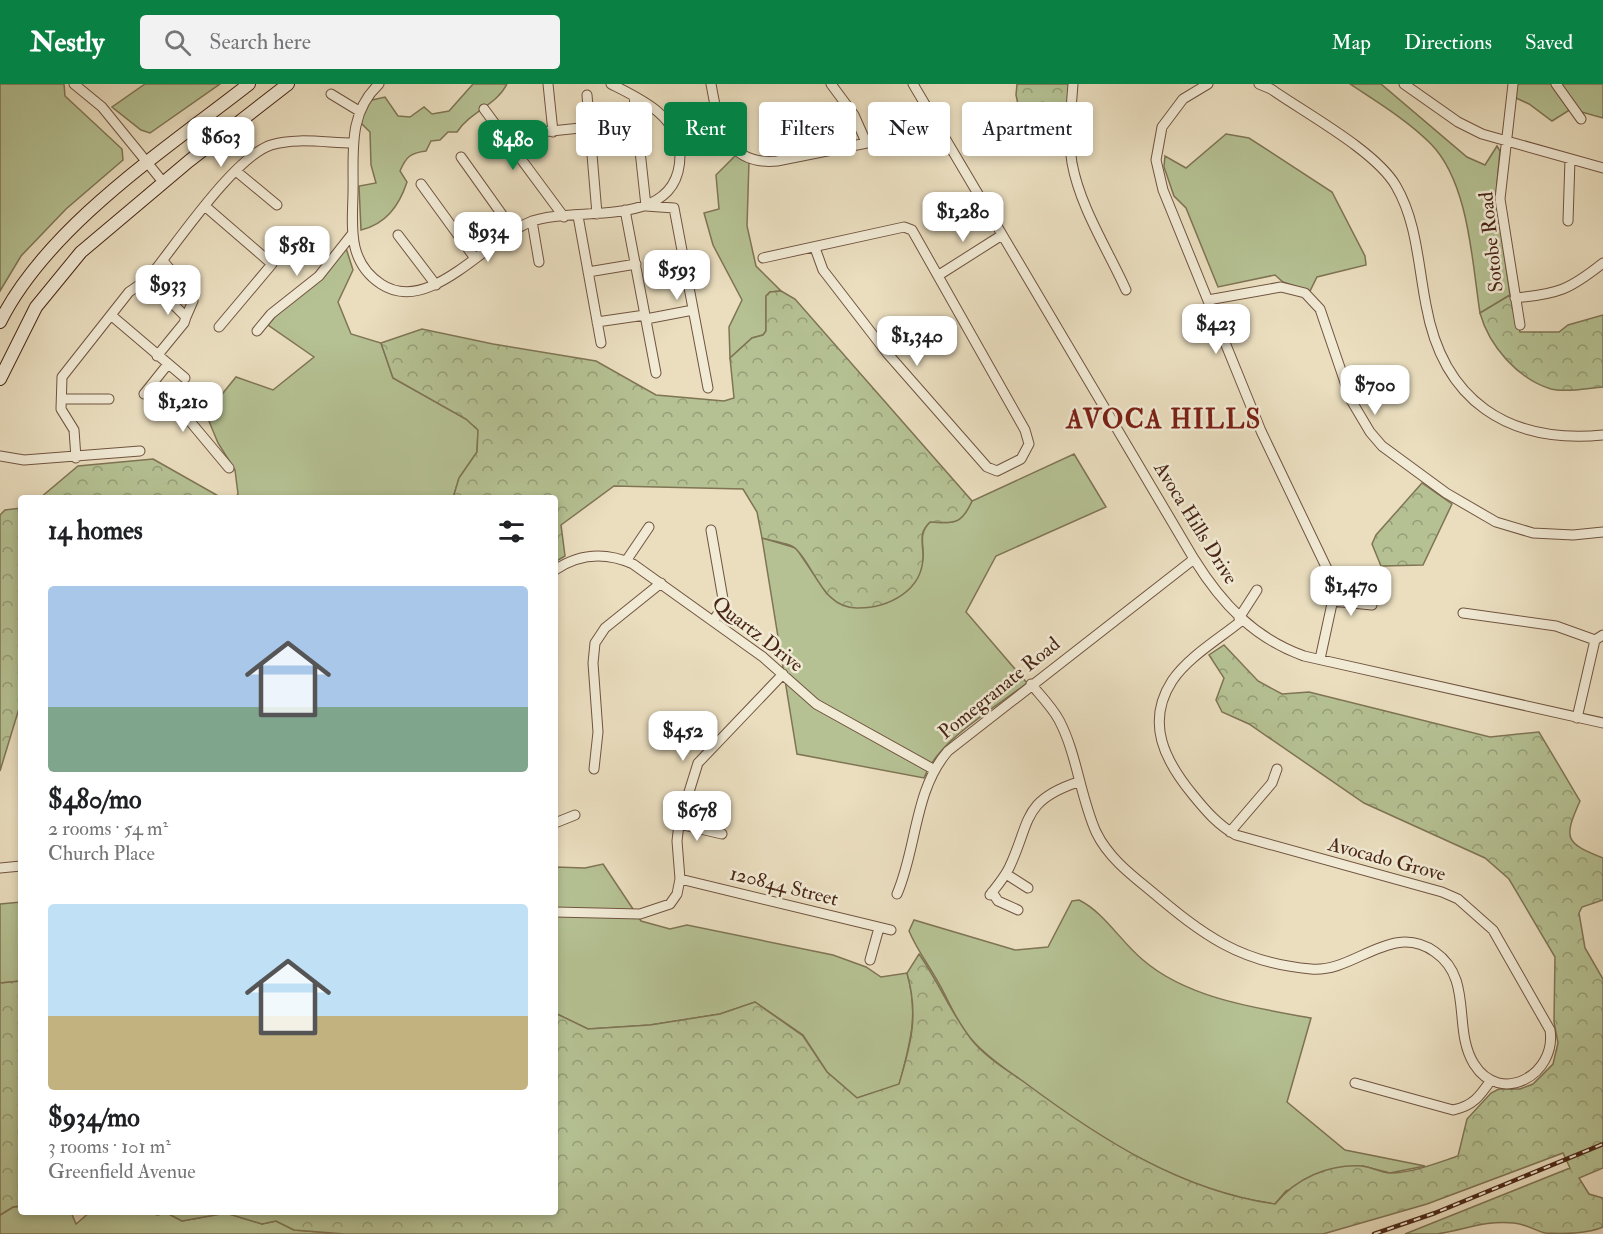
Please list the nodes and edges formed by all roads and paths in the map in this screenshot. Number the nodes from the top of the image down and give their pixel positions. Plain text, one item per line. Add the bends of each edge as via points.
1 (74, 84) edge
2 (93, 84) edge
3 (249, 84) edge
4 (288, 84) edge
5 (379, 84) edge
6 (548, 84) edge
7 (611, 84) edge
8 (711, 84) edge
9 (831, 84) edge
10 (913, 84) edge
11 (1073, 84) edge
12 (1208, 84) edge
13 (1259, 84) edge
14 (1404, 84) edge
15 (1513, 84) edge
16 (1556, 84) edge
17 (84, 91) junction
18 (331, 94) dead end
19 (587, 95) dead end
20 (634, 96) junction
21 (588, 102) edge
22 (924, 102) edge
23 (484, 109) dead end
24 (359, 111) junction
25 (1581, 119) dead end
26 (576, 130) edge
27 (553, 132) junction
28 (504, 136) junction
29 (1506, 141) junction
30 (866, 142) joint
31 (353, 143) junction
32 (950, 147) edge
33 (592, 156) edge
34 (461, 157) dead end
35 (1570, 159) junction
36 (148, 163) junction
37 (1603, 168) edge
38 (236, 171) junction
39 (163, 182) junction
40 (421, 184) dead end
41 (277, 205) dead end
42 (646, 206) junction
43 (206, 207) junction
44 (625, 210) junction
45 (597, 214) junction
46 (578, 216) junction
47 (564, 217) junction
48 (532, 221) junction
49 (1568, 221) dead end
50 (513, 230) junction
51 (352, 233) junction
52 (1002, 234) junction
53 (398, 235) dead end
54 (815, 248) junction
55 (474, 257) junction
56 (763, 258) dead end
57 (163, 261) junction
58 (538, 262) dead end
59 (1603, 263) edge
60 (636, 264) junction
61 (588, 272) junction
62 (939, 274) junction
63 (148, 279) junction
64 (436, 285) junction
65 (1126, 290) dead end
66 (1515, 298) junction
67 (1208, 300) junction
68 (693, 310) junction
69 (112, 316) junction
70 (186, 317) junction
71 (645, 317) junction
72 (0, 322) edge
73 (597, 322) junction
74 (1521, 325) dead end
75 (219, 327) dead end
76 (257, 331) dead end
77 (601, 343) dead end
78 (157, 356) junction
79 (168, 364) junction
80 (656, 373) dead end
81 (185, 378) dead end
82 (0, 379) edge
83 (152, 384) junction
84 (708, 388) dead end
85 (144, 394) dead end
86 (62, 399) junction
87 (108, 399) dead end
88 (1603, 435) edge
89 (140, 451) dead end
90 (0, 456) edge
91 (76, 458) junction
92 (229, 468) dead end
93 (649, 526) dead end
94 (711, 530) dead end
95 (1603, 532) edge
96 (1194, 559) junction
97 (626, 561) junction
98 (558, 568) edge
99 (661, 583) junction
100 (1257, 590) dead end
101 (1332, 601) junction
102 (1372, 605) dead end
103 (1462, 613) dead end
104 (1240, 619) junction
105 (714, 620) junction
106 (1599, 637) edge
107 (1320, 659) junction
108 (783, 674) junction
109 (1031, 684) junction
110 (1577, 718) junction
111 (1603, 723) edge
112 (933, 769) junction
113 (1277, 769) dead end
114 (594, 770) dead end
115 (1078, 782) junction
116 (575, 815) dead end
117 (558, 822) edge
118 (679, 824) junction
119 (1230, 832) junction
120 (722, 834) dead end
121 (18, 866) edge
122 (0, 868) edge
123 (1006, 874) junction
124 (680, 879) junction
125 (1028, 888) dead end
126 (897, 894) dead end
127 (1018, 910) dead end
128 (558, 912) edge
129 (879, 928) junction
130 (891, 930) dead end
131 (870, 960) dead end
132 (1491, 1080) junction
133 (1355, 1083) dead end

1 - 17 street
2 - 17 street
3 - 36 main road
4 - 39 main road
5 - 24 street
6 - 27 street
7 - 20 street
8 - 30 street via 723,135 732,147 750,158 777,161
9 - 30 street via 854,115
10 - 22 street, Avoca Hills Drive
11 - 65 street via 1070,122 1074,170
12 - 67 street via 1183,99 1167,118 1156,160 1170,210
13 - 88 street via 1271,88 1369,157 1395,184 1414,233 1436,345 1470,396 1503,420 1539,434
14 - 29 street via 1472,130
15 - 29 street, Sotobe Road
16 - 25 street
17 - 36 street via 118,124
18 - 24 street
19 - 21 street
20 - 42 street
20 - 42 street via 666,120 680,150 671,184
23 - 28 street
24 - 31 street
26 - 27 street
27 - 28 street
28 - 47 street
29 - 35 street
29 - 66 street, Sotobe Road via 1500,199
31 - 38 street via 277,143 255,153
31 - 51 street
32 - 52 street, Avoca Hills Drive
33 - 45 street
34 - 50 street
35 - 37 street
35 - 49 street
36 - 39 street
36 - 72 main road via 55,244 26,279
38 - 41 street
38 - 43 street
39 - 82 main road via 97,237 57,277 28,321
40 - 55 street
42 - 44 street
42 - 68 street via 674,208
43 - 57 street
43 - 75 street via 272,264
44 - 45 street
44 - 60 street
45 - 46 street
46 - 47 street
46 - 61 street
47 - 48 street
48 - 50 street
48 - 58 street
50 - 55 street
51 - 64 street via 363,268 385,286 414,293
51 - 76 street via 319,276 271,314
52 - 62 street
52 - 96 street, Avoca Hills Drive
53 - 64 street
54 - 56 street
54 - 62 street via 907,227 915,233
54 - 62 street via 823,270 887,353 987,467 1001,470 1021,459 1029,440
55 - 64 street
57 - 63 street
57 - 70 street via 191,294 193,302
59 - 66 street via 1570,288
60 - 61 street
60 - 71 street
61 - 73 street
63 - 69 street via 133,289
63 - 70 street
66 - 74 street, Sotobe Road
67 - 95 street via 1281,286 1305,293 1320,309 1351,400 1382,446 1446,493 1496,522 1533,533
67 - 101 street via 1261,431 1324,561
68 - 71 street
68 - 84 street
69 - 78 street
69 - 86 street via 63,374
70 - 78 street
71 - 73 street
71 - 80 street
73 - 77 street
78 - 79 street
79 - 81 street
79 - 83 street
83 - 85 street
83 - 92 street via 178,407
86 - 87 street
86 - 91 street via 61,409 74,430
89 - 91 street
90 - 91 street via 24,460
93 - 97 street
94 - 105 street via 723,599
96 - 104 street, Avoca Hills Drive
96 - 109 street, Pomegranate Road
97 - 98 street, Quartz Drive via 611,556 587,556
97 - 99 street, Quartz Drive
99 - 105 street, Quartz Drive
99 - 114 street via 605,628 596,643 593,663 598,732
100 - 104 street, Avocado Grove
101 - 102 street
101 - 107 street
103 - 106 street via 1556,626
104 - 107 street, Avoca Hills Drive via 1286,649
104 - 119 street, Avocado Grove via 1177,675 1162,700 1160,720 1160,737 1170,765 1211,816
105 - 108 street, Quartz Drive
106 - 110 street
107 - 110 street, Avoca Hills Drive
108 - 112 street, Quartz Drive via 824,710
108 - 118 street via 701,759
109 - 112 street, Pomegranate Road via 960,740
109 - 115 street via 1060,722
110 - 111 street, Avoca Hills Drive
112 - 126 street, Pomegranate Road via 907,872
113 - 119 street via 1272,783
115 - 123 street via 1053,792 1032,810
115 - 132 street via 1093,824 1109,853 1188,922 1225,947 1244,955 1314,969 1346,963 1397,942 1420,944 1438,954 1457,980 1469,1055
116 - 117 street
118 - 120 street
118 - 124 street
119 - 132 street, Avocado Grove via 1253,842 1442,892 1458,899 1487,922 1547,1022 1551,1037 1546,1059 1534,1075 1509,1083
121 - 122 street
123 - 125 street
123 - 127 street via 991,894
124 - 128 street via 677,894 666,907 640,914
124 - 129 street, 120844 Street
129 - 130 street, 120844 Street
129 - 131 street
132 - 133 street via 1474,1102 1453,1110

